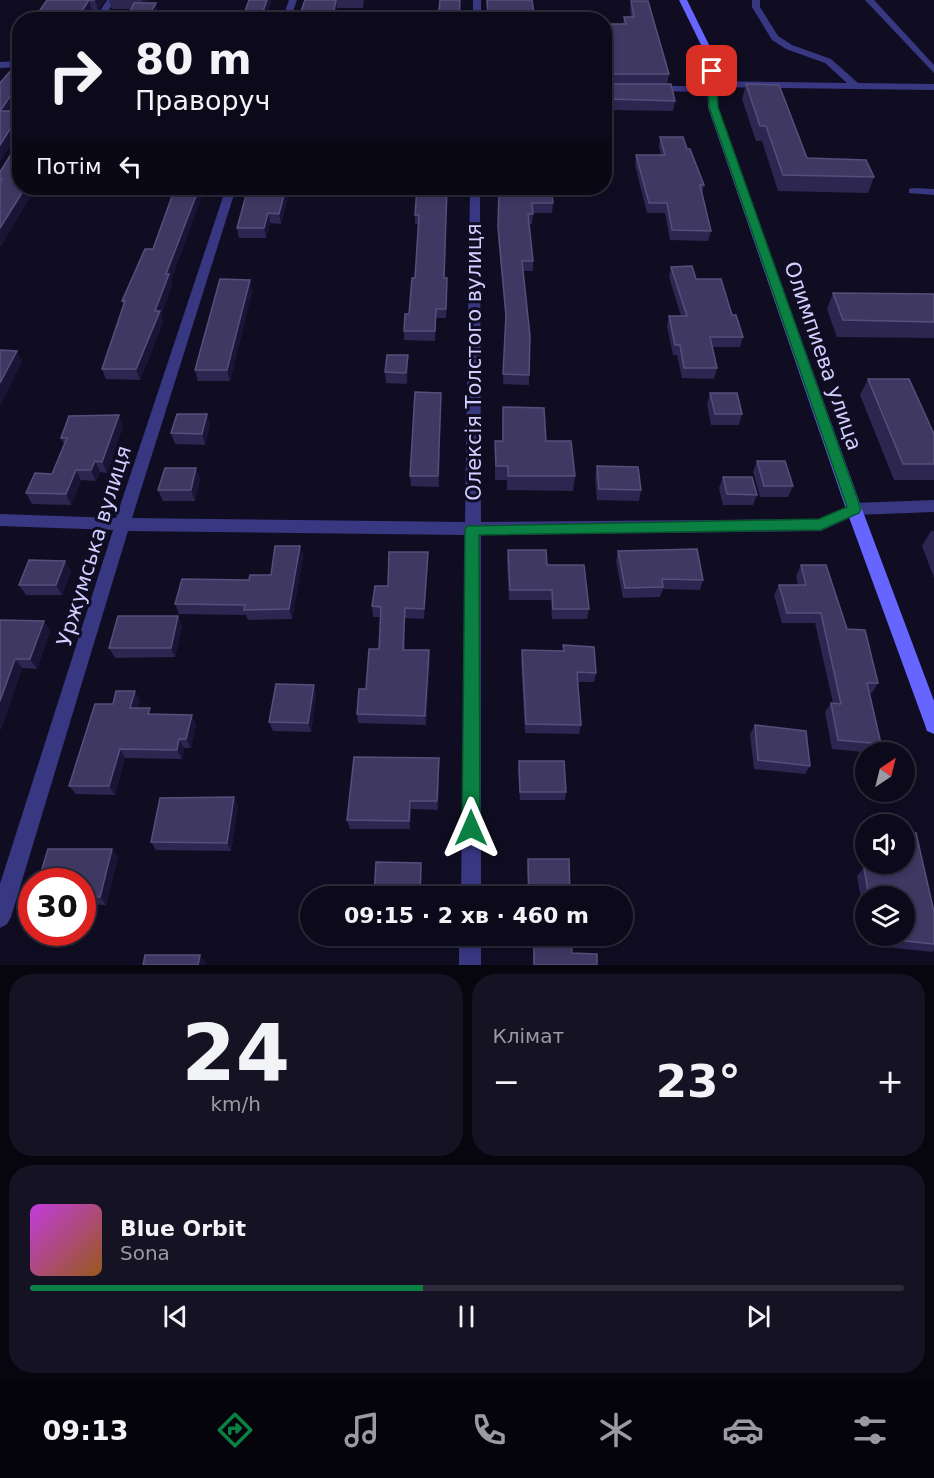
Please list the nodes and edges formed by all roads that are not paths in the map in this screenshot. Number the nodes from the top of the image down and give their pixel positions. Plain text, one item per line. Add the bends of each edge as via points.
1 (683, 0) edge
2 (756, 0) edge
3 (868, 0) edge
4 (934, 70) edge
5 (856, 86) junction
6 (712, 87) junction
7 (934, 87) edge
8 (640, 89) edge
9 (913, 192) dead end
10 (934, 192) edge
11 (229, 195) edge
12 (475, 195) edge
13 (934, 506) edge
14 (854, 509) junction
15 (0, 520) edge
16 (122, 525) junction
17 (472, 530) junction
18 (934, 725) edge
19 (471, 886) edge
20 (0, 917) edge
21 (470, 946) edge
22 (470, 965) edge

1 - 6 main road, Олимпиева улица via 711,57
2 - 5 street via 756,7 775,38 828,61
3 - 4 street
5 - 6 street
5 - 7 street
6 - 8 street
6 - 14 main road, Олимпиева улица via 713,107
9 - 10 street
11 - 16 street, Уржумська вулиця
12 - 17 street, Олексія Толстого вулиця
13 - 14 street
14 - 17 street via 821,525
14 - 18 main road, Олимпиева улица
15 - 16 street
16 - 17 street
16 - 20 street, Уржумська вулиця
17 - 19 street, Олексія Толстого вулиця
21 - 22 street

